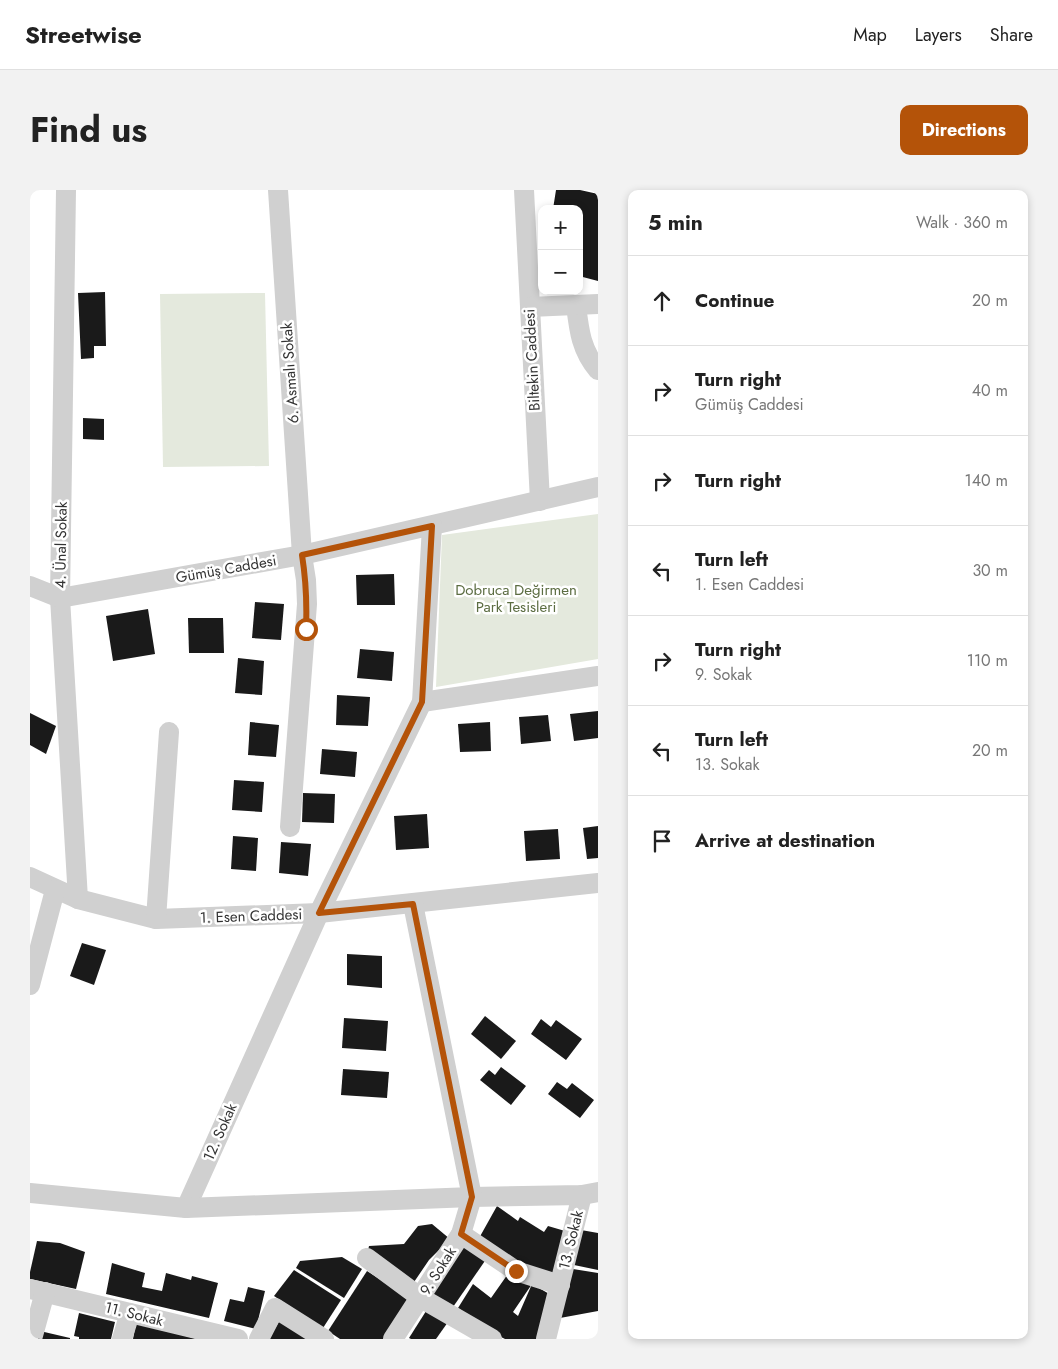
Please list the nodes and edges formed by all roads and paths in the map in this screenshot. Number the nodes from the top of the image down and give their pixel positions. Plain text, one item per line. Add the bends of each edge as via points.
1 (66, 190) edge
2 (278, 190) edge
3 (524, 190) edge
4 (598, 304) edge
5 (576, 305) junction
6 (530, 308) junction
7 (598, 370) edge
8 (598, 487) edge
9 (540, 501) junction
10 (432, 526) junction
11 (302, 555) junction
12 (30, 586) edge
13 (60, 598) junction
14 (598, 676) edge
15 (422, 702) junction
16 (169, 732) dead end
17 (290, 827) dead end
18 (30, 877) edge
19 (598, 883) edge
20 (55, 890) junction
21 (78, 899) junction
22 (413, 904) junction
23 (319, 913) junction
24 (156, 919) junction
25 (30, 985) edge
26 (30, 1193) edge
27 (590, 1194) edge
28 (472, 1197) junction
29 (186, 1208) junction
30 (461, 1234) junction
31 (366, 1258) dead end
32 (560, 1285) junction
33 (38, 1291) edge
34 (421, 1298) junction
35 (130, 1313) junction
36 (214, 1336) edge
37 (32, 1339) edge
38 (122, 1339) edge
39 (238, 1339) edge
40 (259, 1339) edge
41 (324, 1339) edge
42 (393, 1339) edge
43 (492, 1339) edge
44 (546, 1339) edge

1 - 13 street, 4. Ünal Sokak
2 - 11 street, 6. Asmalı Sokak
3 - 6 street, Biltekin Caddesi
4 - 5 street
5 - 6 street
5 - 7 street via 583,344
6 - 9 street, Biltekin Caddesi
8 - 9 street, Gümüş Caddesi
9 - 10 street, Gümüş Caddesi
10 - 11 street, Gümüş Caddesi
10 - 15 street
11 - 13 street, Gümüş Caddesi
11 - 17 street, 6. Asmalı Sokak via 307,612
12 - 13 street
13 - 21 street, 4. Ünal Sokak
14 - 15 street
15 - 23 street, 12. Sokak
16 - 24 street
18 - 20 street, 1. Esen Caddesi
19 - 22 street, 1. Esen Caddesi
20 - 21 street, 1. Esen Caddesi
20 - 25 street
21 - 24 street, 1. Esen Caddesi
22 - 23 street, 1. Esen Caddesi
22 - 28 street, 9. Sokak
23 - 24 street, 1. Esen Caddesi
23 - 29 street, 12. Sokak
26 - 29 street
27 - 28 street
27 - 32 street, 13. Sokak
28 - 29 street
28 - 30 street, 9. Sokak
30 - 32 street, 13. Sokak via 516,1271
30 - 34 street, 9. Sokak
31 - 34 street
32 - 44 street, 13. Sokak
33 - 35 street, 11. Sokak
33 - 37 street
34 - 42 street, 9. Sokak
34 - 43 street
35 - 36 street, 11. Sokak
35 - 38 street
36 - 39 street, 11. Sokak
40 - 41 street via 276,1308

